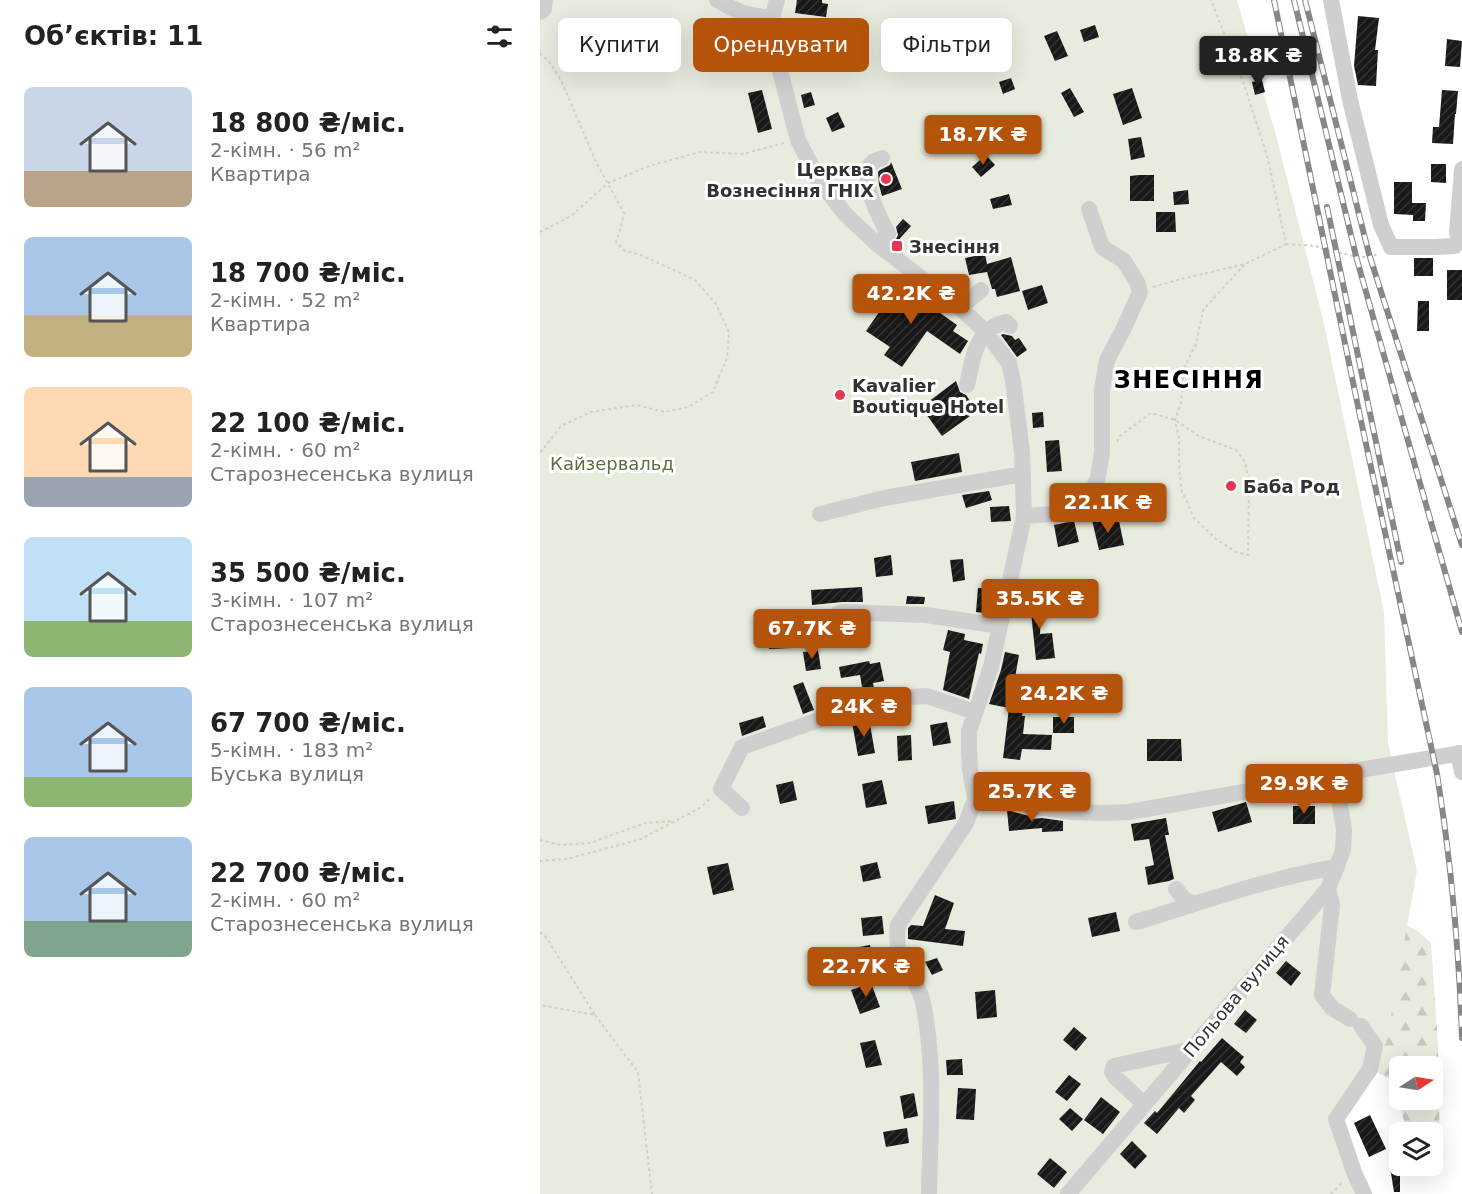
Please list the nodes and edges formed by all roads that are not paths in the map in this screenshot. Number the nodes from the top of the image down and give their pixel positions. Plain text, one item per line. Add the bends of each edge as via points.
1 (546, 0) edge
2 (717, 0) edge
3 (777, 0) edge
4 (1331, 0) edge
5 (540, 12) edge
6 (772, 18) joint
7 (780, 72) edge
8 (882, 158) dead end
9 (1462, 170) edge
10 (1089, 209) dead end
11 (1460, 238) edge
12 (877, 244) junction
13 (981, 290) dead end
14 (960, 308) junction
15 (1010, 326) dead end
16 (986, 331) junction
17 (967, 385) dead end
18 (1023, 474) junction
19 (820, 514) dead end
20 (1024, 516) junction
21 (820, 624) dead end
22 (1000, 626) junction
23 (975, 712) junction
24 (1460, 753) edge
25 (970, 769) junction
26 (1462, 772) edge
27 (1335, 774) junction
28 (1000, 797) junction
29 (975, 799) junction
30 (742, 808) dead end
31 (1337, 867) junction
32 (1176, 889) dead end
33 (1328, 889) junction
34 (1193, 904) junction
35 (1136, 922) dead end
36 (1192, 1049) junction
37 (1144, 1104) junction
38 (929, 1194) edge
39 (1068, 1194) edge
40 (1364, 1194) edge

1 - 5 street
2 - 6 street via 734,10
3 - 6 street
4 - 11 street via 1380,225 1391,248 1455,246
7 - 12 street via 798,140 818,179 846,215
8 - 12 street via 868,169 873,203 888,234
9 - 11 street
10 - 20 street via 1102,248 1124,261 1140,292 1107,360 1102,389 1102,452 1098,477 1086,506 1066,513
12 - 14 street
13 - 14 street
14 - 16 street
15 - 16 street via 1006,322
16 - 17 street via 974,354
16 - 18 street via 1009,363
18 - 19 street via 884,498
18 - 20 street
20 - 22 street
21 - 22 street via 842,612 926,615
22 - 23 street
23 - 25 street via 969,731
23 - 30 street via 927,696 878,699 742,747 721,789
24 - 26 street
24 - 27 street
25 - 28 street
25 - 29 street
27 - 28 street via 1129,812 1072,812
27 - 31 street, Польова вулиця via 1344,830
28 - 29 street
29 - 38 street via 966,823 898,925 896,940 926,1019 931,1092
31 - 33 street, Польова вулиця
31 - 34 street via 1282,878
32 - 34 street
33 - 36 street, Польова вулиця
33 - 40 street via 1332,905 1322,995 1375,1046 1370,1069 1336,1119
34 - 35 street
36 - 37 street, Польова вулиця
36 - 37 street via 1114,1066 1115,1077
37 - 39 street, Польова вулиця

